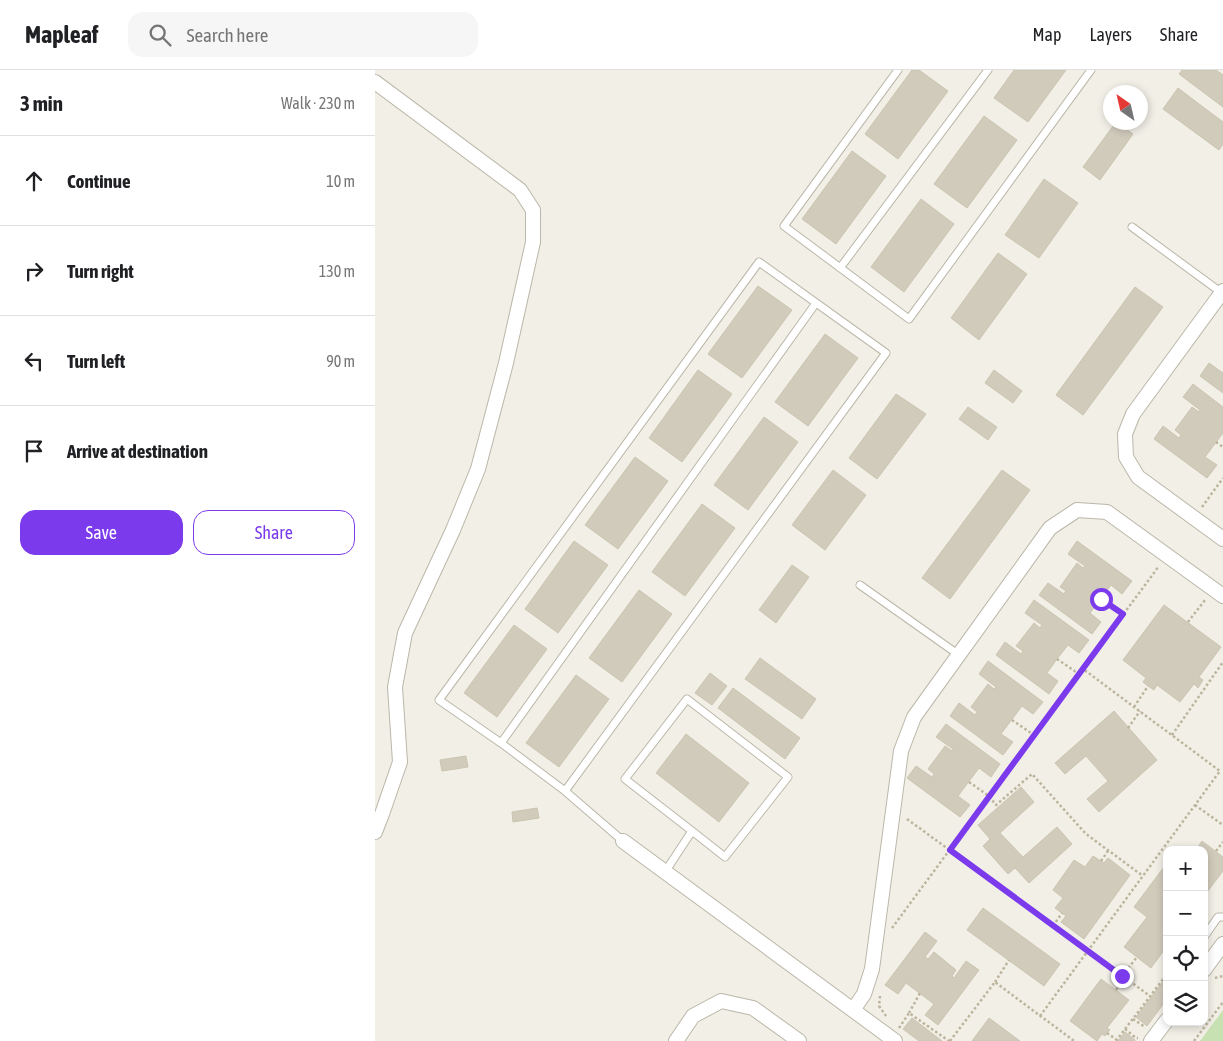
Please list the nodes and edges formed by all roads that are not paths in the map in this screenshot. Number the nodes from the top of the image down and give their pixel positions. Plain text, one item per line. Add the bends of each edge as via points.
1 (899, 70) edge
2 (988, 70) edge
3 (1091, 70) edge
4 (375, 82) edge
5 (1131, 227) dead end
6 (840, 268) junction
7 (1222, 292) edge
8 (816, 303) junction
9 (1223, 539) edge
10 (860, 585) dead end
11 (1223, 596) edge
12 (959, 655) junction
13 (501, 742) junction
14 (565, 791) junction
15 (692, 831) junction
16 (375, 832) edge
17 (623, 841) joint
18 (665, 872) junction
19 (1223, 917) edge
20 (1205, 936) edge
21 (1222, 949) edge
22 (1208, 961) edge
23 (853, 1010) junction
24 (1163, 1023) edge
25 (1146, 1037) edge
26 (675, 1041) edge
27 (799, 1041) edge
28 (895, 1041) edge

1 - 6 lane via 784,226
2 - 6 lane
3 - 6 lane via 909,319
4 - 16 street via 521,190 533,210 533,242 478,469 405,633 395,687 400,762
5 - 7 lane
7 - 9 street via 1133,414 1125,434 1126,458 1138,476
8 - 13 lane
8 - 13 lane via 759,262 439,700
8 - 14 lane via 886,353
10 - 12 lane
11 - 12 street via 1107,512 1077,510 1050,528
12 - 23 street via 914,717 901,751 872,969 864,994
13 - 14 lane
14 - 17 lane
15 - 15 lane via 725,857 788,777 687,699 625,779
15 - 18 lane
17 - 18 street
18 - 23 street
19 - 20 lane via 1218,918
21 - 22 street
23 - 28 street
24 - 25 street
26 - 27 street via 693,1016 721,1001 753,1008

